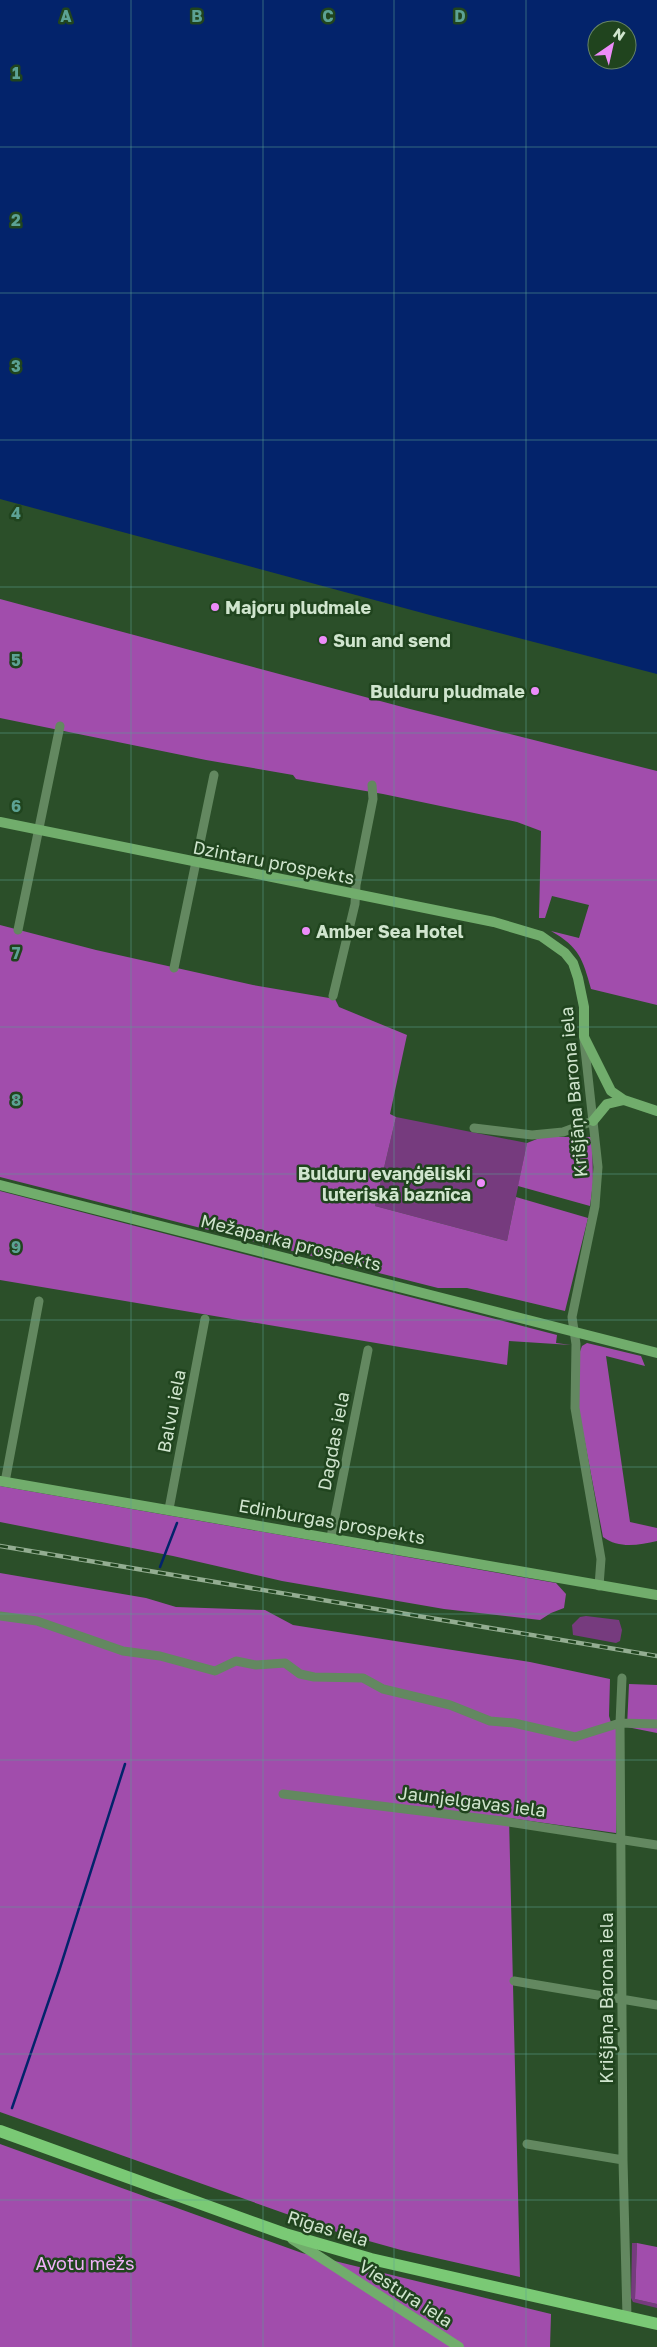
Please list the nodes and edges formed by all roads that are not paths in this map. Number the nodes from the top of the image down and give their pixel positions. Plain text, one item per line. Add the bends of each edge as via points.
1 (60, 726) dead end
2 (214, 775) dead end
3 (372, 785) dead end
4 (0, 822) edge
5 (39, 830) junction
6 (197, 863) junction
7 (355, 894) junction
8 (18, 930) dead end
9 (541, 936) joint
10 (174, 968) dead end
11 (333, 996) dead end
12 (584, 1037) junction
13 (624, 1100) junction
14 (657, 1111) edge
15 (593, 1121) junction
16 (474, 1128) dead end
17 (0, 1185) edge
18 (39, 1301) dead end
19 (205, 1319) dead end
20 (574, 1332) junction
21 (368, 1350) dead end
22 (657, 1353) edge
23 (3, 1481) edge
24 (169, 1509) junction
25 (331, 1537) junction
26 (599, 1586) junction
27 (657, 1595) edge
28 (0, 1616) edge
29 (622, 1678) dead end
30 (620, 1723) junction
31 (657, 1724) edge
32 (283, 1794) dead end
33 (621, 1838) junction
34 (657, 1845) edge
35 (514, 1981) dead end
36 (622, 2000) junction
37 (657, 2005) edge
38 (0, 2130) edge
39 (526, 2144) dead end
40 (623, 2160) junction
41 (285, 2234) junction
42 (627, 2317) junction
43 (657, 2324) edge
44 (459, 2347) edge

1 - 5 street
2 - 6 street
3 - 7 street via 373,799
4 - 5 street, Dzintaru prospekts
5 - 6 street, Dzintaru prospekts
5 - 8 street
6 - 7 street, Dzintaru prospekts
6 - 10 street
7 - 9 street, Dzintaru prospekts via 494,922
7 - 11 street
9 - 12 street, Krišjāņa Barona iela via 565,953 572,963 584,1007
12 - 13 street via 612,1091
12 - 15 street, Krišjāņa Barona iela
13 - 14 street
13 - 15 street via 607,1104
15 - 16 street via 563,1132 532,1135
15 - 20 street, Krišjāņa Barona iela via 598,1167 595,1206 572,1317
17 - 20 street, Mežaparka prospekts
18 - 23 street
19 - 24 street, Balvu iela
20 - 22 street, Mežaparka prospekts
20 - 26 street, Krišjāņa Barona iela via 575,1408 601,1559
21 - 25 street, Dagdas iela
23 - 24 street, Edinburgas prospekts
24 - 25 street, Edinburgas prospekts
25 - 26 street, Edinburgas prospekts
26 - 27 street, Edinburgas prospekts
28 - 30 street via 38,1622 123,1651 160,1656 215,1671 236,1661 256,1665 285,1663 300,1674 314,1677 363,1678 389,1691 450,1704 490,1721 575,1737
29 - 30 street, Krišjāņa Barona iela
30 - 31 street
30 - 33 street, Krišjāņa Barona iela
32 - 33 street, Jaunjelgavas iela
33 - 34 street, Jaunjelgavas iela
33 - 36 street, Krišjāņa Barona iela
35 - 36 street
36 - 37 street
36 - 40 street, Krišjāņa Barona iela
38 - 41 main road, Rīgas iela
39 - 40 street
40 - 42 street, Krišjāņa Barona iela
41 - 42 main road, Rīgas iela via 372,2259
41 - 44 street, Viestura iela
42 - 43 main road, Rīgas iela

